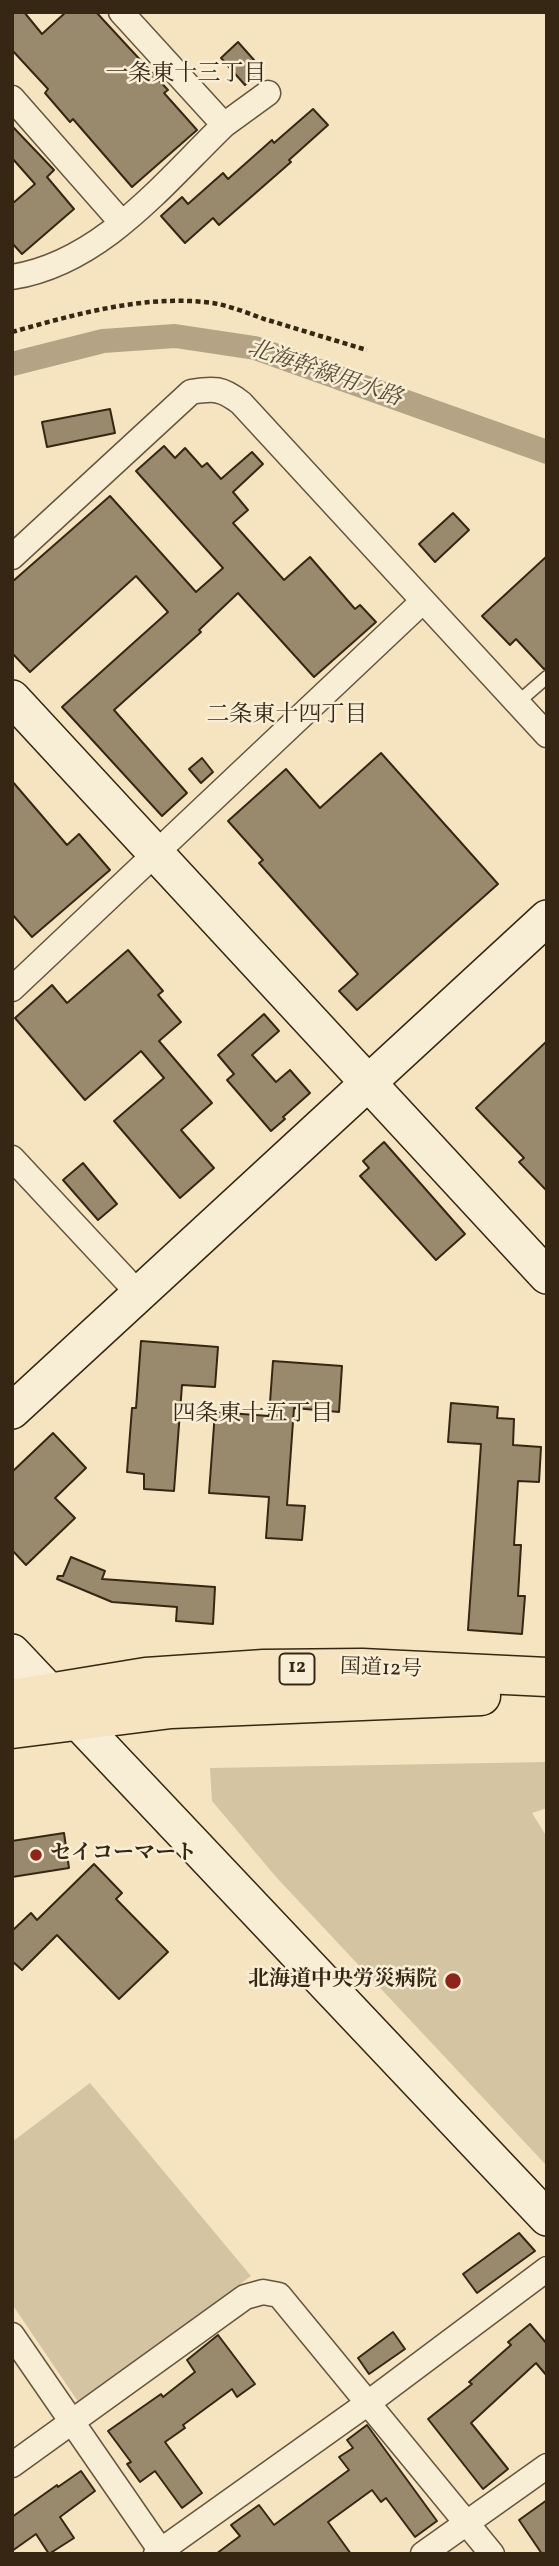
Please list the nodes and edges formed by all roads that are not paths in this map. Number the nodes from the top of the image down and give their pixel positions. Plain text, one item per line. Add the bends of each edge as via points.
1 (121, 12) edge
2 (268, 93) dead end
3 (12, 98) edge
4 (224, 125) junction
5 (122, 223) junction
6 (12, 277) edge
7 (12, 557) edge
8 (422, 602) junction
9 (547, 677) edge
10 (12, 698) edge
11 (516, 703) junction
12 (547, 735) edge
13 (155, 853) junction
14 (547, 918) edge
15 (12, 989) edge
16 (367, 1083) junction
17 (12, 1158) edge
18 (547, 1276) edge
19 (138, 1293) junction
20 (12, 1411) edge
21 (12, 1652) edge
22 (547, 1677) edge
23 (547, 1692) edge
24 (45, 1704) edge
25 (12, 1729) edge
26 (547, 2218) edge
27 (547, 2269) edge
28 (12, 2335) edge
29 (368, 2403) junction
30 (71, 2421) junction
31 (12, 2465) edge
32 (547, 2466) edge
33 (466, 2523) junction
34 (160, 2553) edge
35 (423, 2554) edge
36 (492, 2554) edge

1 - 4 street
2 - 4 street
3 - 5 street
4 - 5 street
5 - 6 street via 89,248 31,274
7 - 8 street via 191,392 227,392
8 - 11 street
8 - 13 street
9 - 11 lane
10 - 13 street
11 - 12 street
13 - 15 street
13 - 16 street
14 - 16 street
16 - 18 street
16 - 19 street
17 - 19 street
19 - 20 street
21 - 24 street
22 - 24 highway, 国道12号 / 12 via 362,1668 264,1669 146,1677
23 - 24 highway, 国道12号 / 12 via 171,1709
24 - 25 highway, 12
24 - 26 street
27 - 29 street
28 - 30 street
29 - 30 street via 279,2295 262,2292 245,2297
29 - 33 street
29 - 34 street
30 - 31 street
30 - 34 street
32 - 33 street
33 - 35 street
33 - 36 street

